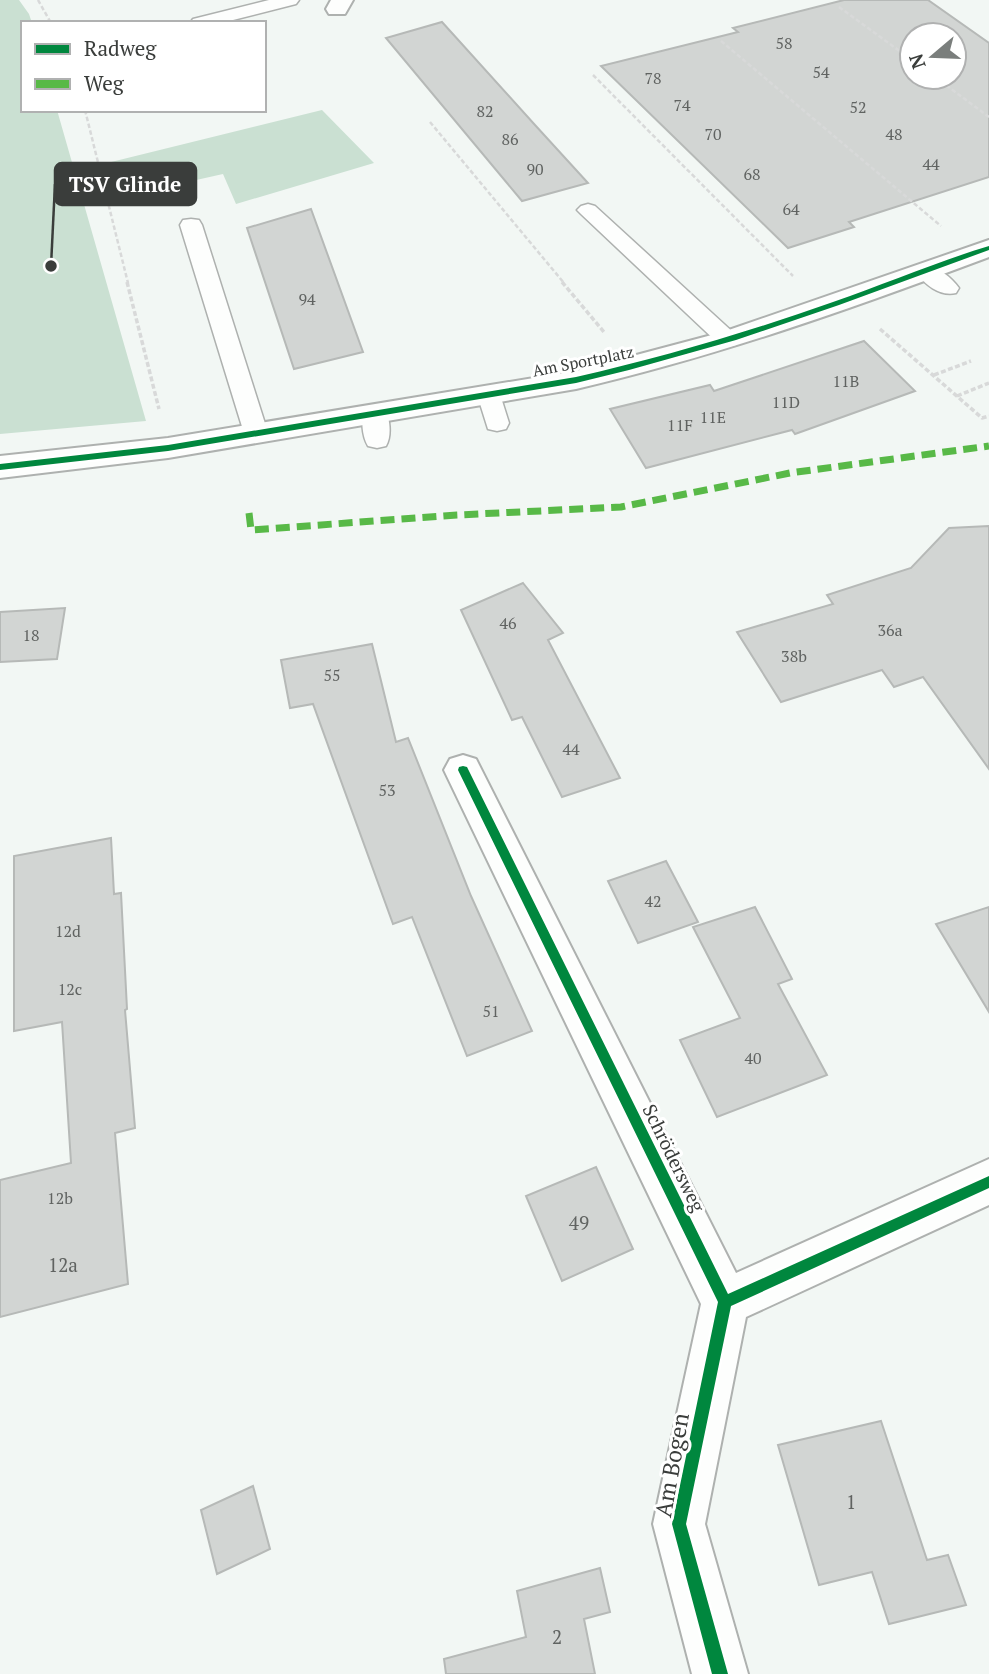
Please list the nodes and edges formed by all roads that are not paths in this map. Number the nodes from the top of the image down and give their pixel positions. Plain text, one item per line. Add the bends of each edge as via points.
1 (290, 0) edge
2 (207, 21) edge
3 (588, 210) dead end
4 (191, 225) dead end
5 (981, 251) edge
6 (728, 340) junction
7 (489, 394) junction
8 (497, 423) dead end
9 (256, 433) junction
10 (0, 467) edge
11 (463, 769) dead end
12 (989, 1182) edge
13 (725, 1302) junction
14 (720, 1674) edge

1 - 2 lane
3 - 6 lane
4 - 9 lane
5 - 6 street, Am Sportplatz via 937,280 837,305
6 - 7 street, Am Sportplatz via 634,368
7 - 8 lane
7 - 9 street, Am Sportplatz via 376,427
9 - 10 street, Am Sportplatz
11 - 13 street, Schrödersweg
12 - 13 street
13 - 14 street, Am Bogen via 679,1524

